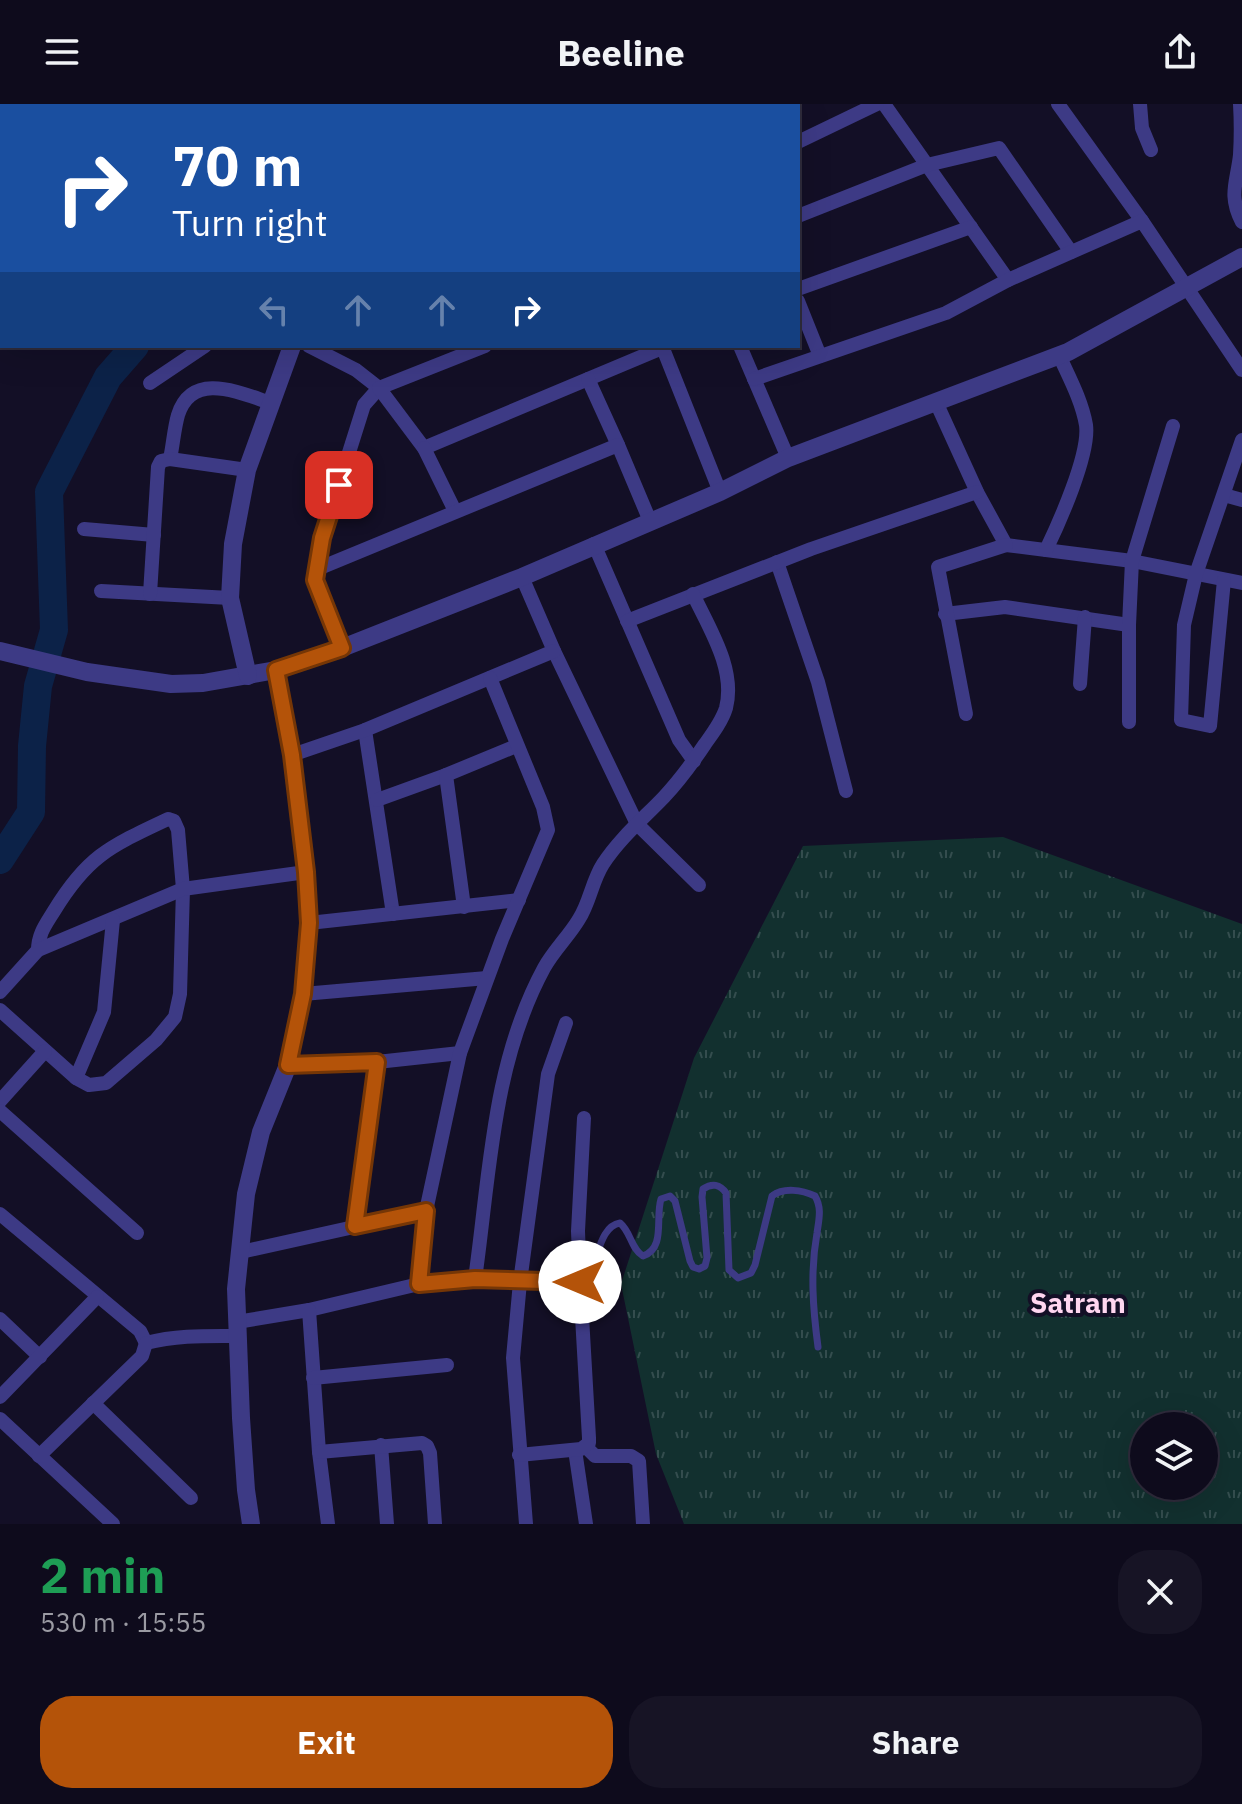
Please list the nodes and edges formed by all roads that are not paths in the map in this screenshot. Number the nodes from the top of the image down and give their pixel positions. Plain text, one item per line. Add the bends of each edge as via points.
1 (877, 104) edge
2 (884, 104) edge
3 (1058, 104) edge
4 (1140, 104) edge
5 (1240, 104) edge
6 (800, 141) edge
7 (1151, 150) dead end
8 (927, 165) junction
9 (800, 215) edge
10 (1142, 221) junction
11 (1242, 222) edge
12 (971, 227) junction
13 (1071, 252) junction
14 (1242, 257) edge
15 (1008, 280) junction
16 (1187, 287) junction
17 (800, 288) edge
18 (800, 306) edge
19 (202, 348) edge
20 (291, 348) edge
21 (313, 348) edge
22 (480, 348) edge
23 (660, 348) edge
24 (662, 348) edge
25 (741, 348) edge
26 (1059, 355) junction
27 (820, 356) junction
28 (1242, 370) edge
29 (588, 379) junction
30 (754, 379) junction
31 (150, 383) dead end
32 (379, 388) junction
33 (936, 402) junction
34 (271, 403) junction
35 (1173, 426) dead end
36 (1242, 440) edge
37 (618, 445) junction
38 (424, 448) junction
39 (788, 458) junction
40 (170, 459) junction
41 (247, 470) junction
42 (720, 492) junction
43 (977, 492) junction
44 (1224, 495) junction
45 (1242, 500) edge
46 (455, 511) junction
47 (650, 521) junction
48 (84, 529) dead end
49 (154, 535) junction
50 (594, 544) junction
51 (1006, 545) junction
52 (1046, 550) junction
53 (1132, 561) junction
54 (777, 562) junction
55 (315, 570) junction
56 (1196, 574) junction
57 (522, 577) junction
58 (1224, 580) junction
59 (1242, 583) edge
60 (101, 591) dead end
61 (150, 594) junction
62 (693, 594) junction
63 (230, 598) junction
64 (945, 614) junction
65 (1085, 617) junction
66 (627, 621) junction
67 (1129, 625) junction
68 (342, 648) junction
69 (0, 651) edge
70 (554, 651) junction
71 (276, 670) junction
72 (248, 676) junction
73 (490, 678) junction
74 (1080, 684) dead end
75 (966, 714) dead end
76 (1129, 722) dead end
77 (365, 730) junction
78 (516, 746) junction
79 (292, 755) junction
80 (694, 761) junction
81 (446, 775) junction
82 (846, 791) dead end
83 (377, 800) junction
84 (637, 824) junction
85 (306, 872) junction
86 (699, 885) dead end
87 (183, 889) junction
88 (519, 900) junction
89 (464, 907) junction
90 (393, 914) junction
91 (113, 920) junction
92 (309, 923) junction
93 (38, 950) junction
94 (487, 978) junction
95 (0, 992) edge
96 (303, 994) junction
97 (0, 1010) edge
98 (566, 1023) dead end
99 (45, 1051) junction
100 (460, 1053) junction
101 (377, 1062) junction
102 (288, 1065) junction
103 (76, 1078) junction
104 (0, 1101) edge
105 (0, 1111) edge
106 (584, 1118) dead end
107 (426, 1211) junction
108 (0, 1214) edge
109 (355, 1226) junction
110 (137, 1233) dead end
111 (241, 1252) junction
112 (580, 1278) junction
113 (475, 1279) junction
114 (520, 1282) junction
115 (419, 1284) junction
116 (97, 1297) junction
117 (309, 1310) junction
118 (0, 1319) edge
119 (237, 1329) junction
120 (146, 1343) junction
121 (818, 1347) dead end
122 (40, 1357) junction
123 (447, 1365) dead end
124 (313, 1378) junction
125 (0, 1397) edge
126 (93, 1403) junction
127 (0, 1419) edge
128 (381, 1445) junction
129 (580, 1448) junction
130 (319, 1452) junction
131 (519, 1455) junction
132 (39, 1456) junction
133 (191, 1498) dead end
134 (113, 1524) edge
135 (251, 1524) edge
136 (328, 1524) edge
137 (387, 1524) edge
138 (435, 1524) edge
139 (526, 1524) edge
140 (586, 1524) edge
141 (643, 1524) edge

1 - 6 street
2 - 8 street
3 - 10 street
4 - 7 street
5 - 11 street via 1233,188
8 - 9 street
8 - 12 street
8 - 13 street via 999,148
10 - 13 street
10 - 16 street
12 - 15 street
12 - 17 street
13 - 15 street
14 - 16 street
15 - 27 street via 946,313
16 - 26 street
16 - 28 street
18 - 27 street
19 - 31 street
20 - 34 street
21 - 32 street
22 - 32 street
23 - 29 street
24 - 42 street
25 - 30 street
26 - 33 street
26 - 52 street via 1079,399 1085,442 1063,515
27 - 30 street
29 - 37 street
29 - 38 street
30 - 39 street
32 - 38 street
32 - 55 street via 364,405
33 - 39 street
33 - 43 street
34 - 40 street via 218,387 198,390 178,415
34 - 41 street
35 - 53 street
36 - 44 street
37 - 46 street
37 - 47 street
38 - 46 street
39 - 42 street
40 - 41 street
40 - 49 street via 158,467
41 - 63 street via 233,544
42 - 47 street
43 - 51 street
43 - 54 street
44 - 45 street
44 - 56 street
46 - 55 street
47 - 50 street
48 - 49 street
49 - 61 street
50 - 57 street
50 - 66 street
51 - 52 street
51 - 64 street via 938,567
52 - 53 street
53 - 56 street
53 - 67 street
54 - 62 street
54 - 82 street via 818,682
55 - 68 street
56 - 58 street
56 - 58 street via 1184,625 1181,720 1210,726
57 - 68 street
57 - 70 street
58 - 59 street
60 - 61 street
61 - 63 street
62 - 66 street
62 - 80 street via 721,654 728,689 719,725
63 - 72 street
64 - 65 street via 1005,607
64 - 75 street
65 - 67 street
65 - 74 street
66 - 80 street via 679,740
67 - 76 street
68 - 71 street
69 - 72 street via 87,672 171,684
70 - 73 street
70 - 84 street
71 - 72 street
71 - 79 street
73 - 77 street
73 - 78 street
77 - 79 street
77 - 83 street
78 - 81 street
78 - 88 street via 548,820
79 - 85 street
80 - 84 street
81 - 83 street
81 - 89 street
83 - 90 street
84 - 86 street
84 - 113 street via 601,867 577,923 544,968 516,1038 496,1114
85 - 87 street
85 - 92 street
87 - 91 street
87 - 93 street via 178,830 168,819 108,848 78,874 40,934
87 - 103 street via 175,1017 106,1083 89,1085
88 - 89 street
88 - 94 street
89 - 90 street
90 - 92 street
91 - 93 street
91 - 103 street via 104,1012
92 - 96 street
93 - 95 street
94 - 96 street
94 - 100 street
96 - 102 street
97 - 99 street
98 - 114 street via 546,1089
99 - 103 street
99 - 104 street
100 - 101 street
100 - 107 street
101 - 102 street
101 - 109 street
102 - 111 street via 261,1132 246,1194
105 - 110 street
106 - 112 street
107 - 109 street
107 - 115 street
108 - 116 street
109 - 111 street
111 - 119 street
112 - 114 street
112 - 121 lane via 592,1267 614,1224 628,1231 643,1256 654,1249 658,1208 661,1199 670,1196 690,1261 693,1267 705,1266 703,1189 716,1185 726,1193 729,1270 745,1277 755,1265 772,1196 785,1190 808,1193 815,1196 820,1212 812,1300
112 - 129 street via 589,1438
113 - 114 street
113 - 115 street
114 - 131 street via 513,1358
115 - 117 street
116 - 120 street via 140,1331
116 - 122 street
117 - 119 street
117 - 124 street
118 - 122 street
119 - 120 street
119 - 135 street
120 - 126 street via 142,1356
122 - 125 street
123 - 124 street
124 - 130 street
126 - 132 street
126 - 133 street
127 - 132 street
128 - 130 street
128 - 137 street
128 - 138 street via 427,1446
129 - 131 street
129 - 140 street
129 - 141 street via 595,1456 631,1456 639,1461
130 - 136 street
131 - 139 street
132 - 134 street

